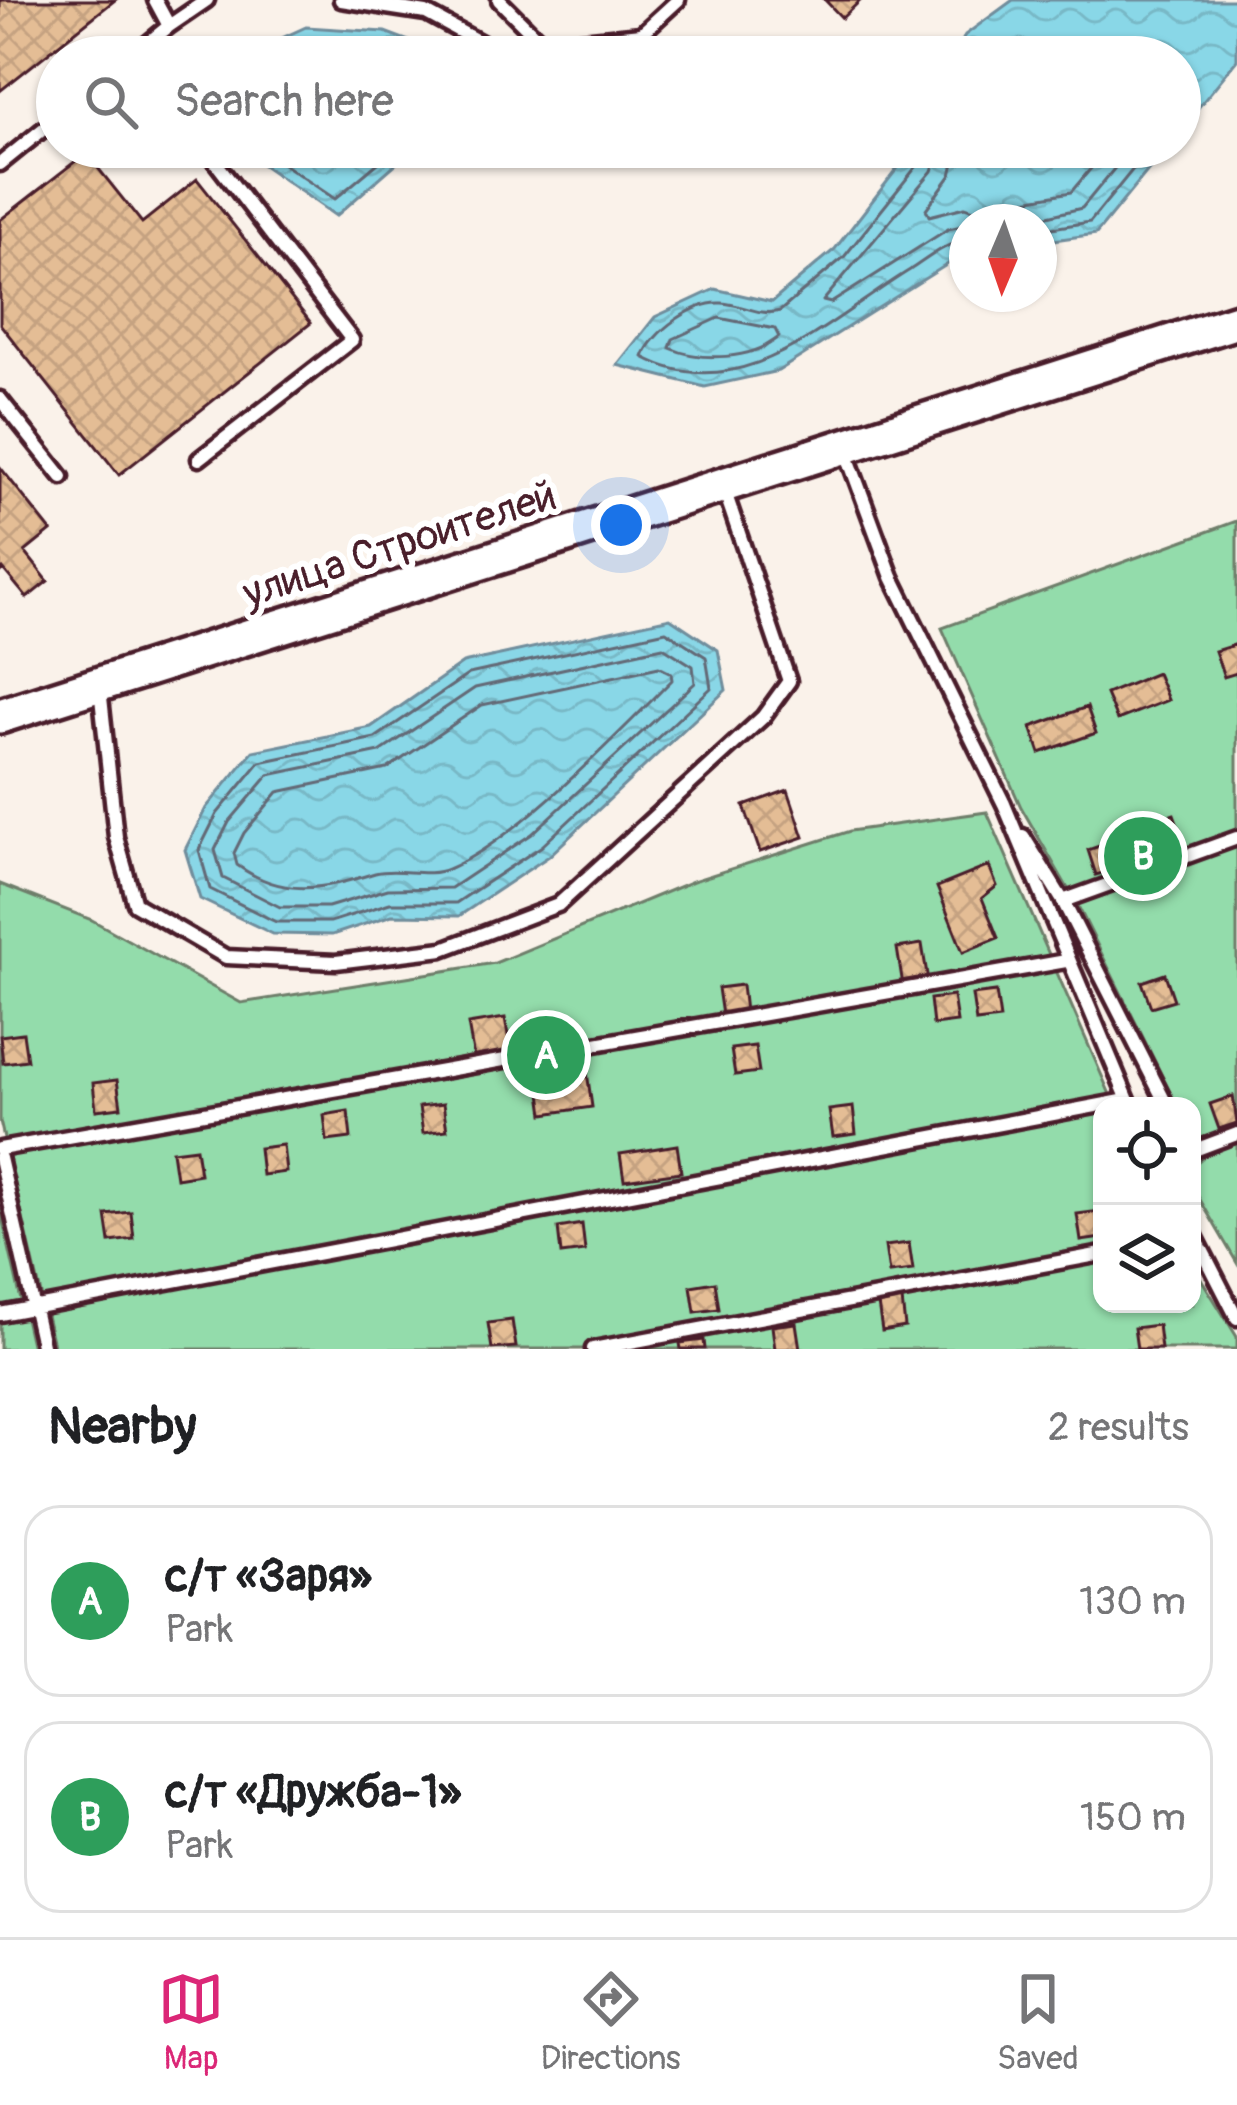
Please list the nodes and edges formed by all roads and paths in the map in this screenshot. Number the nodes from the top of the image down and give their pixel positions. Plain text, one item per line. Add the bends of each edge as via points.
1 (155, 0) edge
2 (207, 0) edge
3 (341, 0) edge
4 (499, 0) edge
5 (678, 0) edge
6 (169, 26) junction
7 (157, 36) edge
8 (468, 36) edge
9 (535, 36) edge
10 (621, 36) edge
11 (36, 135) edge
12 (0, 164) edge
13 (220, 168) edge
14 (1237, 321) edge
15 (0, 399) edge
16 (844, 447) junction
17 (199, 459) dead end
18 (62, 477) dead end
19 (723, 486) junction
20 (100, 687) junction
21 (0, 716) edge
22 (1004, 804) junction
23 (1237, 838) edge
24 (1063, 901) junction
25 (1066, 961) junction
26 (1126, 1097) edge
27 (1162, 1097) edge
28 (1093, 1110) edge
29 (1237, 1134) edge
30 (1201, 1148) edge
31 (0, 1149) edge
32 (0, 1158) edge
33 (6, 1214) edge
34 (1201, 1248) edge
35 (1093, 1256) edge
36 (33, 1306) junction
37 (0, 1314) edge
38 (1237, 1318) edge
39 (43, 1349) edge
40 (593, 1349) edge

1 - 6 lane
2 - 6 lane
3 - 8 lane via 426,13
4 - 9 lane
5 - 10 lane via 641,34
6 - 7 lane
11 - 12 lane
13 - 17 lane via 352,340
14 - 16 main road, улица Строителей
15 - 18 lane
16 - 19 main road, улица Строителей
16 - 22 lane via 892,577
19 - 20 main road, улица Строителей
19 - 20 lane via 789,682 763,717 558,905 443,949 336,962 226,957 135,904 116,837
20 - 21 main road, улица Строителей
22 - 24 lane
22 - 25 lane
23 - 24 lane
24 - 27 lane
25 - 26 lane
25 - 31 lane
28 - 36 lane
29 - 30 lane
32 - 33 lane
33 - 36 lane
34 - 38 lane
35 - 40 lane
36 - 37 lane
36 - 39 lane

